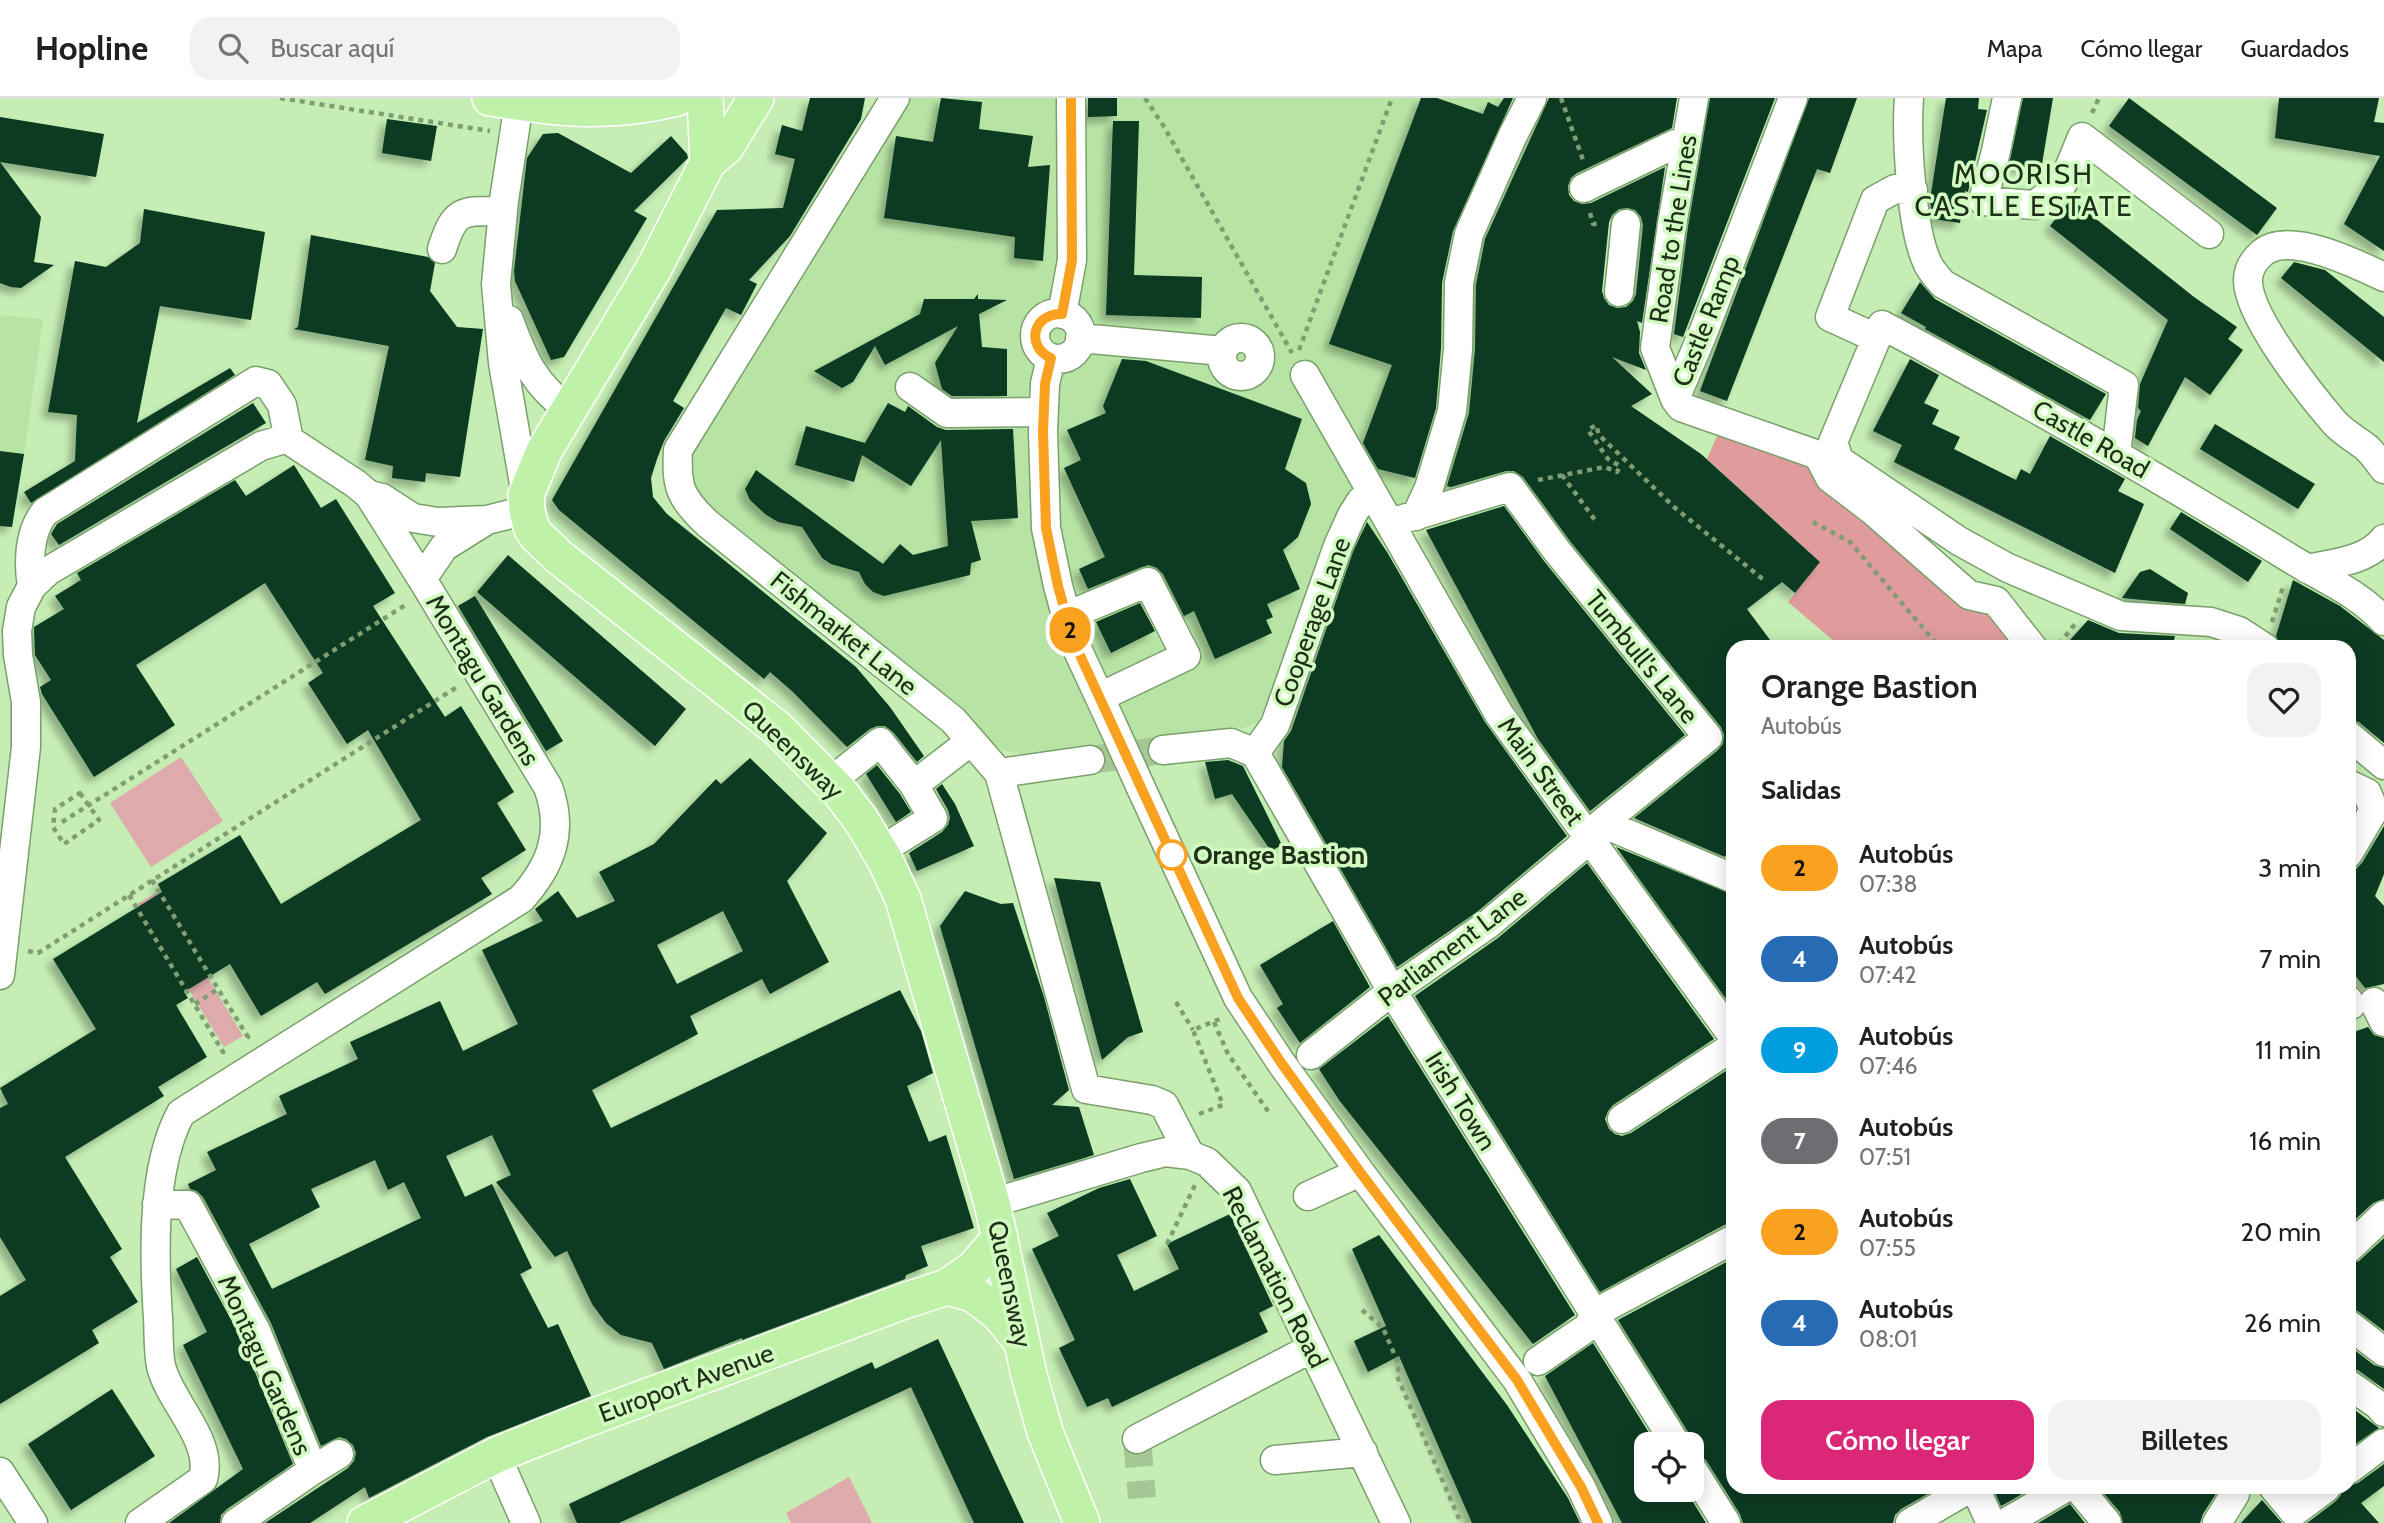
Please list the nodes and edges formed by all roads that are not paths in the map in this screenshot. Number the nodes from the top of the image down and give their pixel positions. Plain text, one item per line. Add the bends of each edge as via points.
1 (677, 98) edge
2 (705, 98) edge
3 (756, 98) edge
4 (895, 98) edge
5 (1071, 98) edge
6 (1532, 98) edge
7 (1694, 98) edge
8 (1793, 98) edge
9 (1909, 98) edge
10 (2007, 98) edge
11 (507, 112) edge
12 (1675, 144) dead end
13 (708, 162) junction
14 (1584, 188) dead end
15 (1913, 190) junction
16 (503, 211) junction
17 (1626, 223) dead end
18 (2209, 234) dead end
19 (442, 249) dead end
20 (2384, 277) edge
21 (496, 284) junction
22 (1619, 292) dead end
23 (1062, 314) junction
24 (1080, 338) junction
25 (1876, 338) junction
26 (1223, 351) dead end
27 (1051, 358) junction
28 (1305, 375) dead end
29 (910, 387) dead end
30 (1675, 399) junction
31 (570, 411) junction
32 (1044, 412) junction
33 (289, 440) junction
34 (2116, 454) junction
35 (2384, 469) edge
36 (1371, 492) junction
37 (369, 495) junction
38 (526, 502) junction
39 (1403, 519) junction
40 (487, 520) junction
41 (2381, 553) edge
42 (2300, 564) junction
43 (425, 585) junction
44 (32, 586) junction
45 (1067, 616) junction
46 (2384, 621) edge
47 (2027, 640) edge
48 (2254, 640) edge
49 (1100, 697) junction
50 (971, 741) junction
51 (2356, 742) edge
52 (1163, 750) tunnel mouth
53 (1255, 753) junction
54 (1090, 760) tunnel mouth
55 (2384, 765) edge
56 (999, 773) junction
57 (830, 782) junction
58 (914, 785) junction
59 (2356, 788) edge
60 (1596, 829) junction
61 (2356, 840) edge
62 (880, 852) junction
63 (1726, 867) edge
64 (2, 962) edge
65 (1392, 991) junction
66 (1726, 1026) edge
67 (1726, 1052) edge
68 (1311, 1055) dead end
69 (1622, 1119) dead end
70 (1198, 1159) junction
71 (1360, 1172) junction
72 (1308, 1196) dead end
73 (992, 1203) junction
74 (158, 1204) junction
75 (2384, 1215) edge
76 (1000, 1238) junction
77 (2356, 1241) edge
78 (1726, 1243) edge
79 (947, 1287) junction
80 (1595, 1313) junction
81 (2356, 1330) edge
82 (1023, 1344) junction
83 (2384, 1352) edge
84 (1316, 1356) junction
85 (1538, 1361) dead end
86 (2356, 1390) edge
87 (2384, 1412) edge
88 (1669, 1432) edge
89 (2384, 1443) edge
90 (1141, 1445) dead end
91 (1363, 1452) junction
92 (339, 1454) dead end
93 (496, 1455) junction
94 (1275, 1461) dead end
95 (2356, 1464) edge
96 (313, 1470) junction
97 (0, 1472) edge
98 (1704, 1488) edge
99 (1960, 1494) edge
100 (1978, 1494) edge
101 (2054, 1494) edge
102 (2083, 1494) edge
103 (2235, 1494) edge
104 (2279, 1494) edge
105 (2321, 1494) edge
106 (2304, 1516) edge
107 (33, 1523) edge
108 (140, 1523) edge
109 (236, 1523) edge
110 (365, 1523) edge
111 (526, 1523) edge
112 (1082, 1523) edge
113 (1396, 1523) edge
114 (1598, 1523) edge
115 (1726, 1523) edge
116 (1910, 1523) edge
117 (1991, 1523) edge
118 (2005, 1523) edge
119 (2107, 1523) edge
120 (2217, 1523) edge

1 - 11 main road via 608,109
2 - 13 main road
3 - 13 main road via 726,147
4 - 50 street, Fishmarket Lane via 678,450 678,483 692,510 953,720
5 - 23 street via 1072,260
6 - 39 street via 1469,234 1460,283 1452,411 1429,488
7 - 30 street, Road to the Lines via 1655,348
8 - 30 street, Castle Ramp
9 - 15 street
10 - 18 street via 1983,201 2035,205 2063,183 2082,137
11 - 16 street
12 - 14 street
13 - 31 main road via 653,270
15 - 25 street via 1895,189 1875,200 1830,317
15 - 34 street via 1919,238 1927,263 1943,284 2124,385
16 - 19 street via 462,213 450,225
16 - 21 street
17 - 22 street
20 - 35 street via 2358,264 2279,245 2252,262 2248,280 2251,298 2290,367 2335,424 2369,449
21 - 31 street via 531,373
21 - 38 street via 503,363
23 - 24 street via 1076,322
23 - 27 street via 1041,321 1035,335 1039,350
24 - 26 street
24 - 27 street via 1071,355
25 - 34 street, Castle Road via 1882,325
25 - 48 street via 1833,442 1839,460 1959,541 2113,614 2211,622
27 - 32 street
28 - 36 street, Main Street
29 - 32 street via 947,413
30 - 47 street, Castle Ramp via 1681,407 1818,454 1830,478 1969,595 1996,601
31 - 38 main road via 544,451
32 - 45 street via 1046,528
33 - 37 street
33 - 44 street via 261,446 48,571
33 - 44 street via 282,405 268,384 256,381 45,512 33,539
34 - 42 street, Castle Road
36 - 39 street, Main Street
36 - 53 street, Cooperage Lane via 1352,515 1338,546 1275,724
37 - 40 street via 413,518
37 - 43 street
38 - 40 street
38 - 57 main road, Queensway via 536,535 558,557 778,729
39 - 60 street, Main Street via 1499,713
39 - 60 street, Tumbull's Lane via 1510,487 1707,737
40 - 43 street, Montagu Gardens via 444,547
41 - 42 street
42 - 46 street, Castle Road via 2352,593
43 - 74 street, Montagu Gardens via 548,787 555,806 553,846 538,880 521,898 181,1113 166,1155
44 - 64 street via 21,607 17,631 26,747
45 - 49 street
45 - 49 street via 1148,582 1186,656
49 - 71 street, bridge via 1238,998
50 - 56 street, Fishmarket Lane
50 - 58 street
51 - 55 street
52 - 53 street via 1231,743
53 - 65 street, Irish Town
54 - 56 street
56 - 70 street, Fishmarket Lane via 1086,1089 1164,1105
57 - 58 street via 880,742
57 - 62 main road, Queensway
58 - 62 street via 933,818
59 - 61 street via 2367,793 2374,810
60 - 63 street
60 - 65 street, Parliament Lane via 1487,925
60 - 66 street, Main Street
62 - 73 main road, Queensway via 904,899
65 - 68 street, Parliament Lane
65 - 80 street, Irish Town
67 - 69 street
70 - 73 street via 1166,1153 1141,1158
70 - 84 street, Reclamation Road via 1237,1191
71 - 72 street
71 - 114 street via 1517,1380
73 - 76 main road, Queensway
74 - 96 street, Montagu Gardens via 188,1205 256,1331
74 - 108 street, Montagu Gardens via 155,1275 161,1366 204,1450 205,1472 203,1479
75 - 77 street
76 - 79 main road, Europort Avenue via 974,1268
76 - 82 main road, Queensway
78 - 80 street
79 - 82 main road via 973,1294 998,1313
79 - 93 main road, Europort Avenue
80 - 85 street via 1588,1327
80 - 88 street, Irish Town
81 - 83 street
82 - 112 main road, Queensway via 1045,1432
84 - 90 street
84 - 91 street, Reclamation Road
86 - 87 street
89 - 95 street
91 - 94 street
91 - 113 street, Reclamation Road
92 - 96 street
93 - 110 main road, Europort Avenue
93 - 111 street
96 - 109 street, Montagu Gardens
97 - 107 street
98 - 115 street
99 - 116 street
100 - 117 street
101 - 118 street
102 - 119 street
103 - 120 street
104 - 106 street via 2294,1512
105 - 106 street

